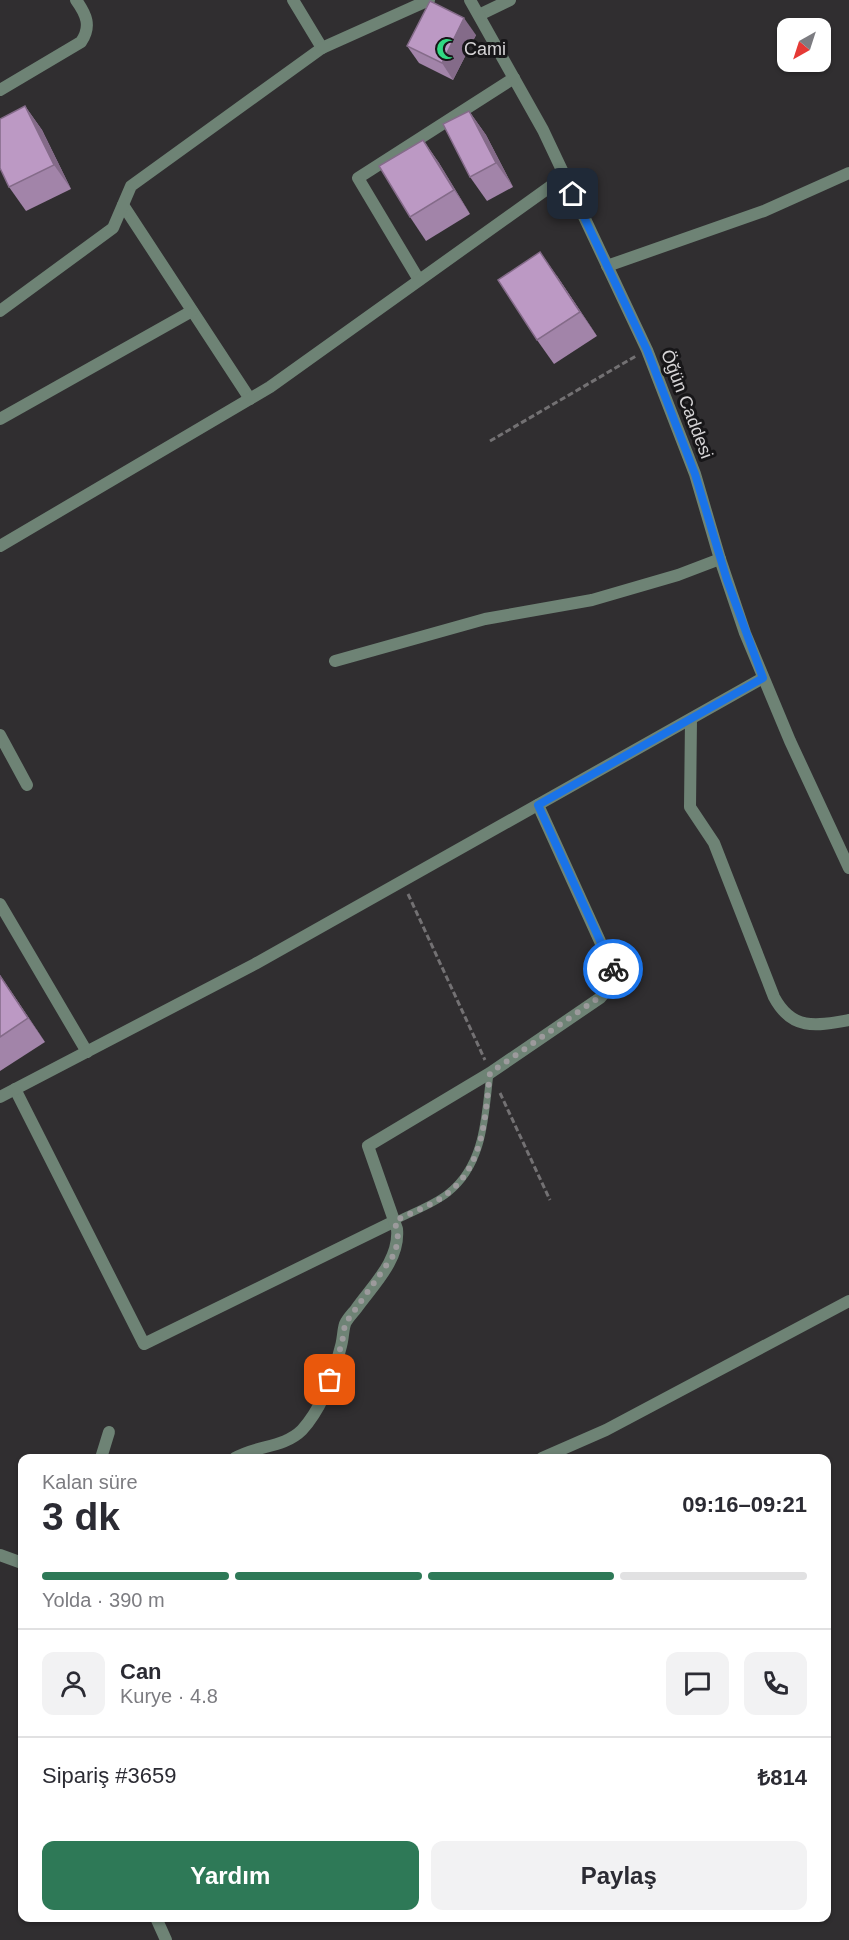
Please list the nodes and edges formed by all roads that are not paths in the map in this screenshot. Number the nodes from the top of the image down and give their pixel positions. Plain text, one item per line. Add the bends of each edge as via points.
1 (76, 0) edge
2 (293, 0) edge
3 (429, 0) edge
4 (471, 0) edge
5 (510, 0) edge
6 (478, 15) junction
7 (322, 48) junction
8 (514, 78) junction
9 (0, 90) edge
10 (565, 176) junction
11 (848, 176) edge
12 (123, 205) junction
13 (608, 266) junction
14 (419, 280) junction
15 (0, 311) edge
16 (192, 311) junction
17 (250, 399) junction
18 (0, 419) edge
19 (0, 546) edge
20 (720, 559) junction
21 (335, 661) dead end
22 (763, 678) junction
23 (691, 719) junction
24 (0, 735) edge
25 (27, 785) dead end
26 (538, 805) junction
27 (849, 868) edge
28 (0, 904) edge
29 (849, 1020) edge
30 (87, 1052) junction
31 (490, 1073) junction
32 (15, 1089) junction
33 (0, 1097) edge
34 (395, 1221) junction
35 (849, 1301) edge
36 (109, 1432) dead end
37 (102, 1454) edge
38 (244, 1454) edge
39 (551, 1454) edge
40 (0, 1555) edge
41 (18, 1562) edge
42 (158, 1922) edge
43 (166, 1940) edge

1 - 9 street via 87,19 87,32 81,42
2 - 7 street
3 - 7 street
4 - 6 street, Öğün Caddesi
5 - 6 street
6 - 8 street, Öğün Caddesi
7 - 12 street via 130,186
8 - 10 street, Öğün Caddesi
8 - 14 street via 358,178
10 - 13 street, Öğün Caddesi
10 - 14 street
11 - 13 street via 764,211
12 - 15 street via 113,228
12 - 16 street
13 - 20 street, Öğün Caddesi via 647,350 695,474
14 - 17 street
16 - 17 street
16 - 18 street
17 - 19 street
20 - 21 street via 636,588 557,608 485,619
20 - 22 street, Öğün Caddesi
22 - 23 street
22 - 27 street, Öğün Caddesi
23 - 26 street
23 - 29 street via 690,807 714,843 774,997 784,1012 808,1025
24 - 25 street
26 - 30 street via 255,964
26 - 31 street via 613,970 613,978 600,998
28 - 30 street
30 - 32 street
31 - 34 lane via 484,1127 467,1171 444,1196
31 - 34 street via 368,1146
32 - 33 street
32 - 34 street via 144,1344
34 - 38 street via 395,1253 345,1324 330,1380 307,1423 281,1444
35 - 39 street via 606,1430
36 - 37 street
40 - 41 street
42 - 43 street

